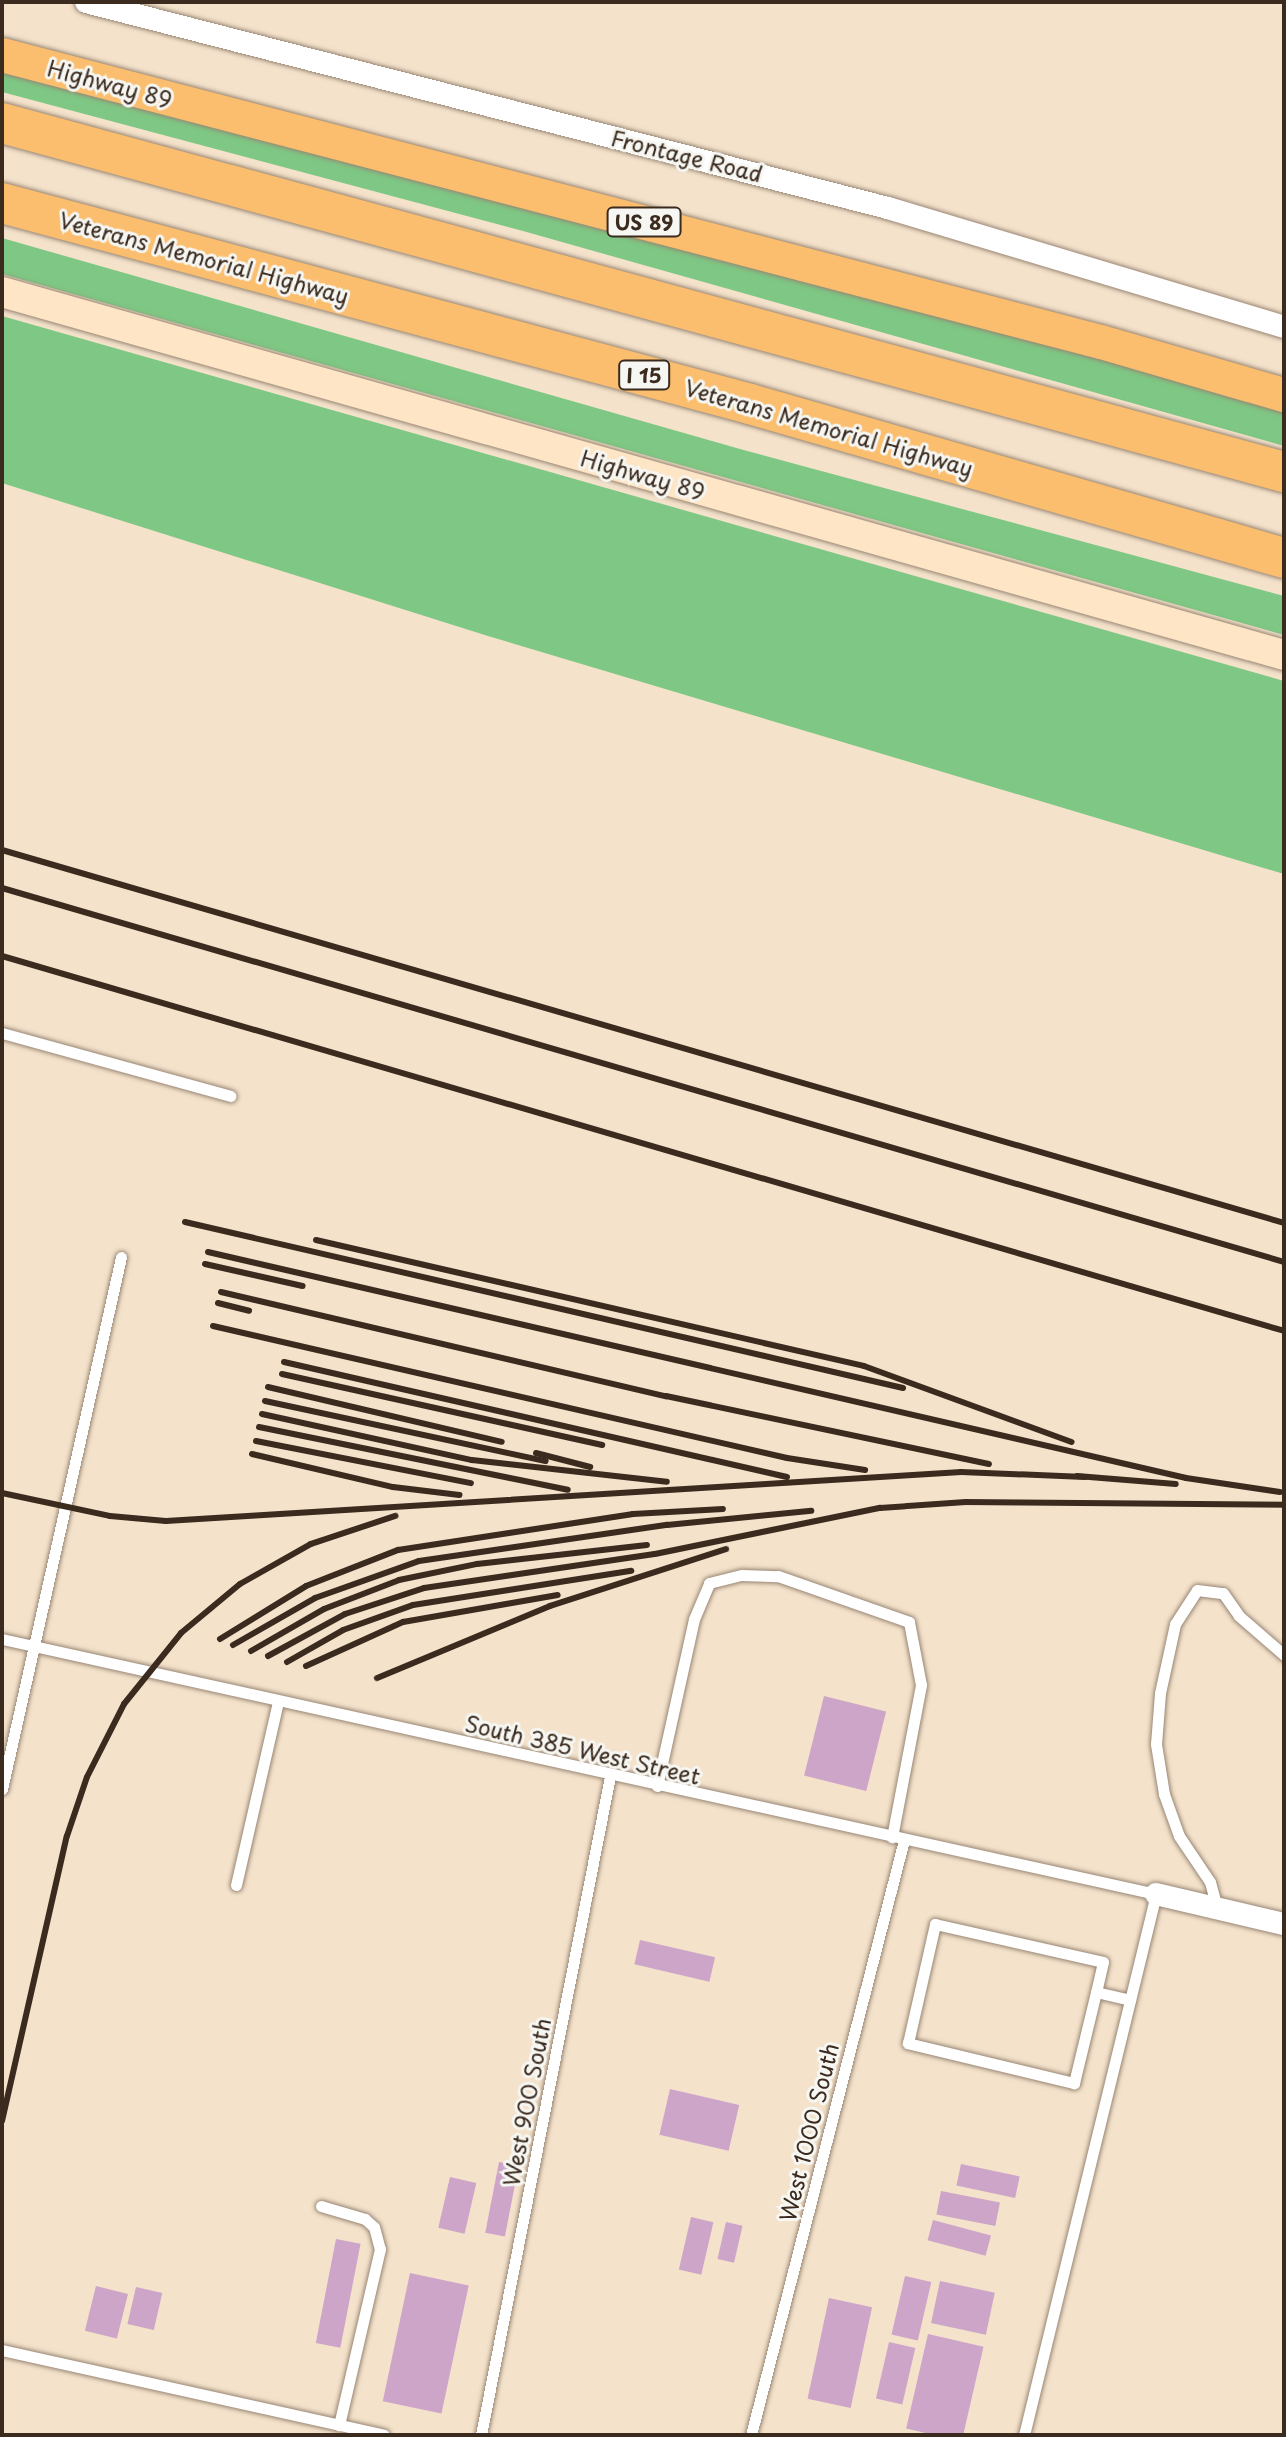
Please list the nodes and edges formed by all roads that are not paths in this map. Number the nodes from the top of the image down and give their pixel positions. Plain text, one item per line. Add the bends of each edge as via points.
1 (86, 2) edge
2 (2, 55) edge
3 (2, 123) edge
4 (2, 203) edge
5 (2, 292) edge
6 (1284, 327) edge
7 (1284, 395) edge
8 (1284, 472) edge
9 (1284, 558) edge
10 (1284, 655) edge
11 (2, 1033) edge
12 (230, 1096) dead end
13 (121, 1257) dead end
14 (2, 1639) edge
15 (34, 1647) junction
16 (1284, 1655) edge
17 (278, 1701) junction
18 (610, 1776) junction
19 (657, 1786) junction
20 (2, 1789) edge
21 (898, 1838) junction
22 (236, 1885) dead end
23 (1156, 1894) junction
24 (1217, 1908) junction
25 (1284, 1924) edge
26 (1096, 1992) junction
27 (1130, 2000) junction
28 (321, 2206) dead end
29 (2, 2350) edge
30 (339, 2425) junction
31 (384, 2435) edge
32 (481, 2435) edge
33 (751, 2435) edge
34 (1024, 2435) edge

1 - 6 street, Frontage Road via 775,178
2 - 7 main road, Highway 89 / US 89 via 1085,338
3 - 8 highway
4 - 9 highway, Veterans Memorial Highway / I 15 via 750,404
5 - 10 main road, Highway 89
11 - 12 lane
13 - 15 lane
14 - 15 lane, South 385 West Street
15 - 17 lane, South 385 West Street
15 - 20 lane
16 - 24 lane via 1239,1616 1223,1593 1197,1590 1175,1624 1160,1693 1156,1744 1179,1836 1210,1882
17 - 18 lane, South 385 West Street
17 - 22 lane
18 - 19 lane, South 385 West Street
18 - 32 lane, West 900 South
19 - 21 lane, South 385 West Street
19 - 21 lane, West 1000 South via 694,1619 709,1583 742,1575 778,1576 909,1622 921,1685
21 - 23 lane, South 385 West Street
21 - 33 lane, West 1000 South
23 - 24 street
23 - 27 lane
24 - 25 street
26 - 26 lane via 1103,1962 935,1924 908,2043 1074,2083
26 - 27 lane
27 - 34 lane
28 - 30 lane via 365,2219 374,2227 380,2249
29 - 30 lane
30 - 31 lane

